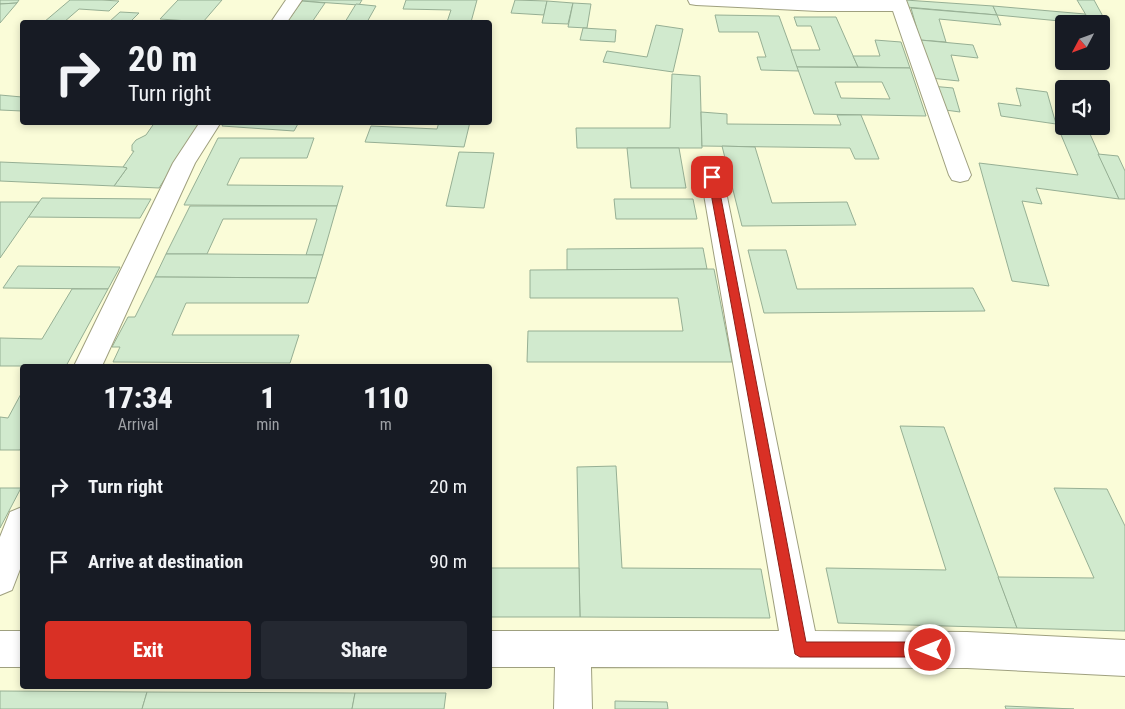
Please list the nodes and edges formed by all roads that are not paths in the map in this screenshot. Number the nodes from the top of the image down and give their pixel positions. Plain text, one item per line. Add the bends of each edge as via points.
1 (294, 0) edge
2 (696, 0) edge
3 (899, 3) edge
4 (280, 20) edge
5 (209, 125) edge
6 (960, 175) dead end
7 (712, 177) dead end
8 (89, 364) edge
9 (20, 528) edge
10 (0, 578) edge
11 (0, 649) edge
12 (20, 649) edge
13 (492, 649) edge
14 (800, 649) junction
15 (573, 650) junction
16 (1125, 658) edge
17 (573, 709) edge

1 - 4 street
2 - 3 street via 818,6
3 - 6 street
5 - 8 street via 184,163
7 - 14 street
9 - 10 street
11 - 12 street
13 - 15 street
14 - 15 street
14 - 16 street via 967,650
15 - 17 street

